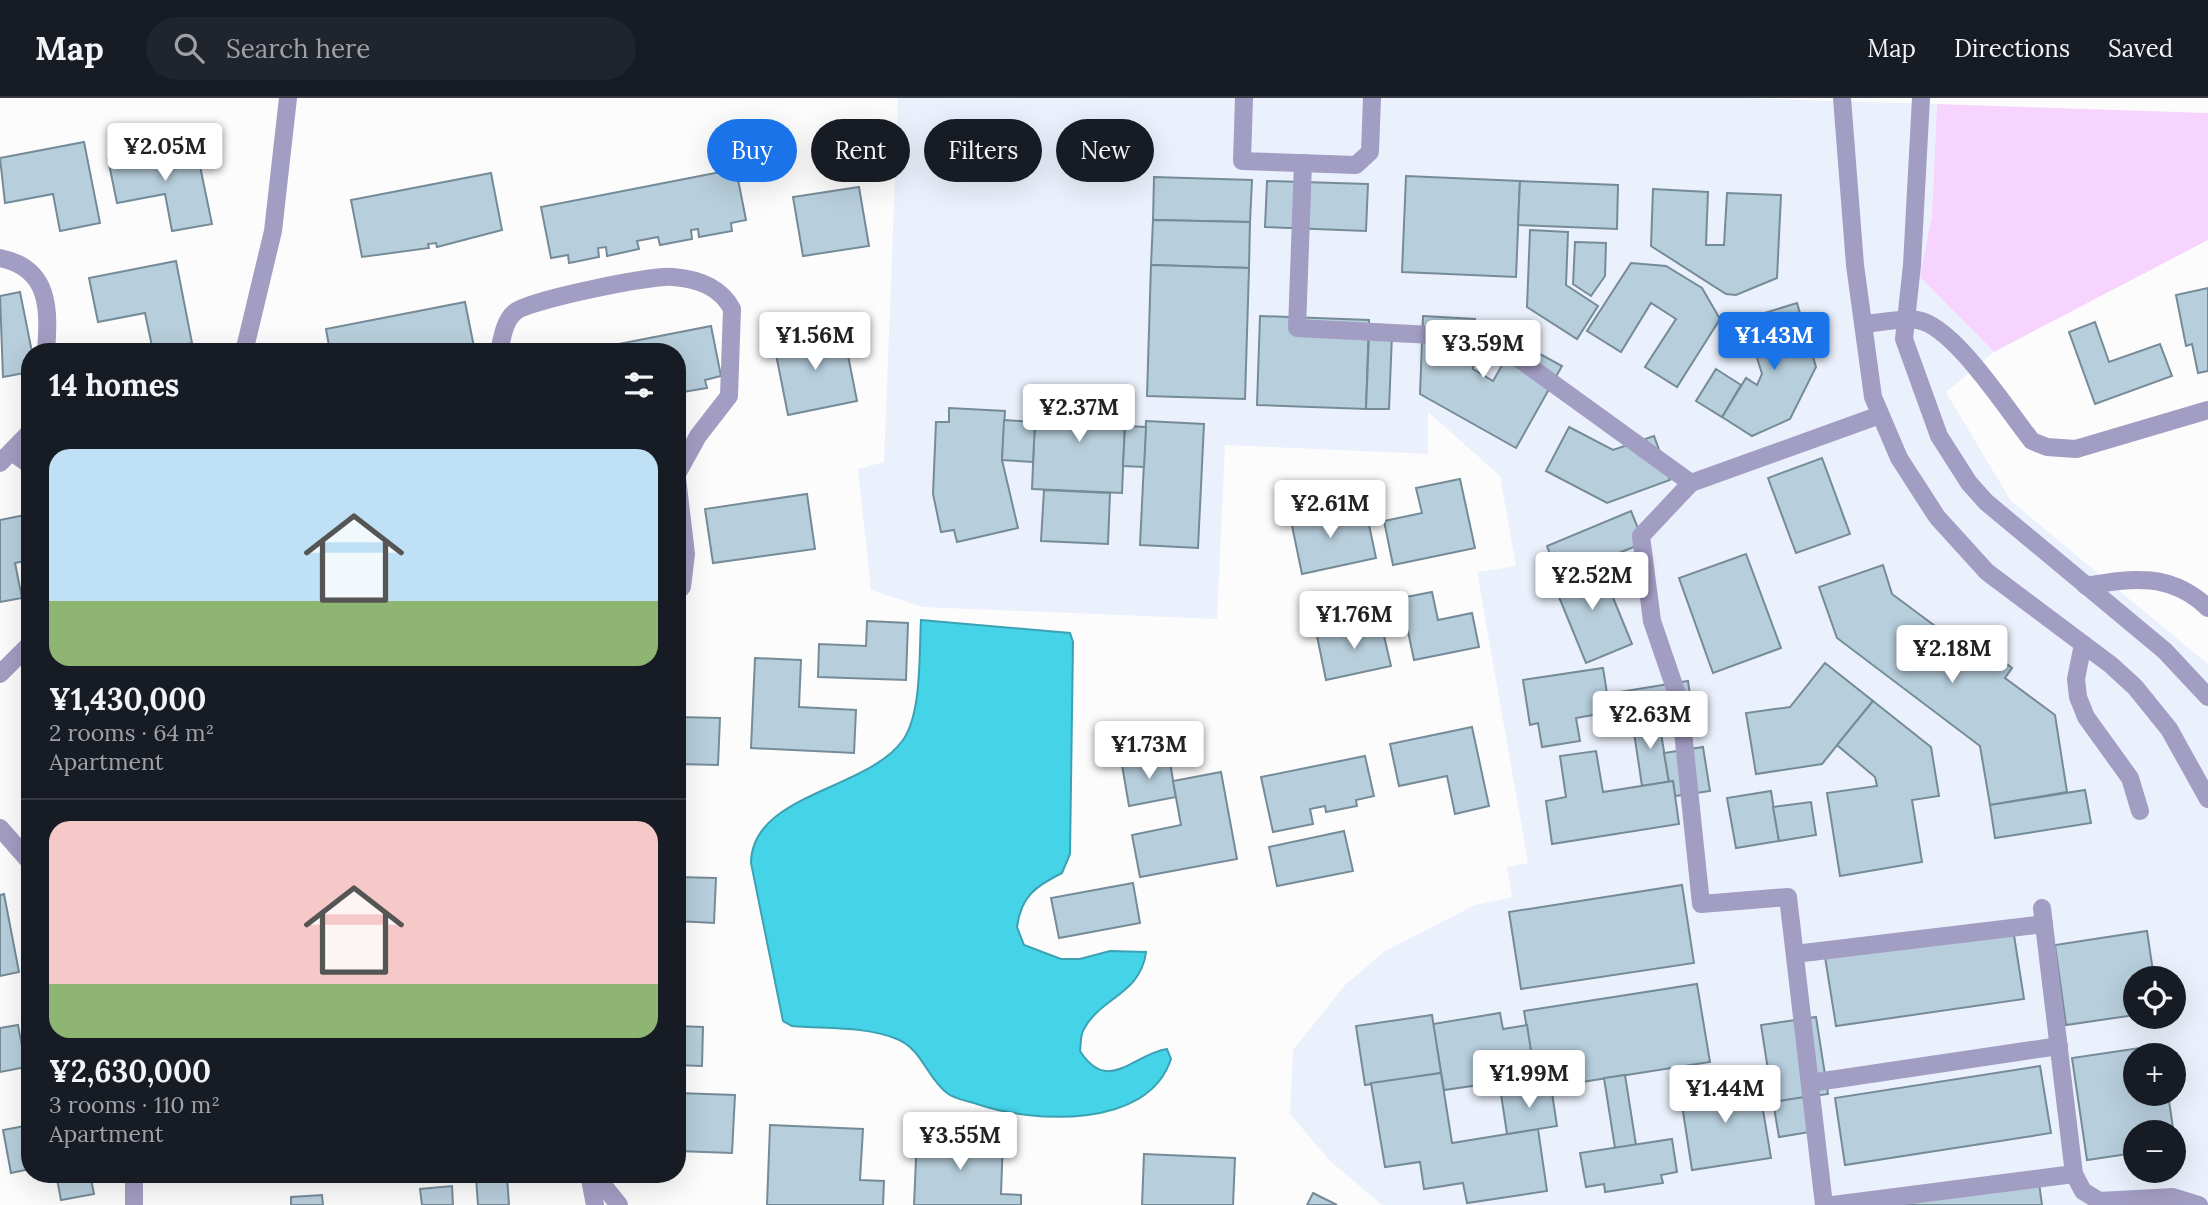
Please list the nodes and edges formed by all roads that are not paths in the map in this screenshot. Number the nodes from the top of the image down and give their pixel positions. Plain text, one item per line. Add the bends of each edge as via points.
1 (288, 98) edge
2 (1244, 98) edge
3 (1372, 98) edge
4 (1842, 98) edge
5 (1921, 98) edge
6 (1303, 163) junction
7 (0, 258) edge
8 (1906, 321) junction
9 (1863, 324) junction
10 (47, 343) edge
11 (246, 343) edge
12 (501, 343) edge
13 (2208, 410) edge
14 (1880, 415) junction
15 (21, 442) edge
16 (6, 458) edge
17 (686, 459) edge
18 (1691, 483) junction
19 (2086, 586) junction
20 (2208, 608) edge
21 (2083, 644) junction
22 (21, 653) edge
23 (0, 674) edge
24 (2208, 697) edge
25 (2208, 799) edge
26 (2140, 811) dead end
27 (0, 828) edge
28 (21, 852) edge
29 (1795, 954) junction
30 (2059, 1046) junction
31 (1810, 1083) junction
32 (2074, 1174) junction
33 (134, 1183) edge
34 (592, 1183) edge
35 (599, 1183) edge
36 (134, 1205) edge
37 (595, 1205) edge
38 (619, 1205) edge
39 (1824, 1205) edge
40 (1833, 1205) edge
41 (2199, 1205) edge

1 - 11 street via 273,231
2 - 6 street via 1242,161
3 - 6 street via 1370,152 1356,164
4 - 9 street
5 - 8 street
6 - 18 street via 1297,328 1490,338
7 - 10 street via 23,267 42,289 49,314
8 - 9 street
8 - 13 street via 1920,320 1953,343 2032,441 2047,447 2076,449
8 - 19 street via 1904,339 1927,410 1954,461 1986,502
9 - 14 street via 1873,397
12 - 17 street via 513,313 540,301 670,276 711,286 732,309 729,396
14 - 18 street
14 - 21 street via 1915,487 1961,546 1986,572
15 - 16 street
18 - 29 street via 1641,536 1652,621 1680,702 1701,904 1788,897
19 - 20 street via 2147,579 2177,587
19 - 24 street via 2165,652
21 - 25 street via 2119,672 2157,712
21 - 26 street via 2076,678 2078,697 2086,717 2130,778
22 - 23 street
27 - 28 street
29 - 30 street via 2043,916
29 - 31 street
30 - 31 street
30 - 32 street
31 - 39 street
32 - 40 street
32 - 41 street via 2083,1191 2099,1201 2173,1197
33 - 36 street
34 - 37 street
35 - 38 street

